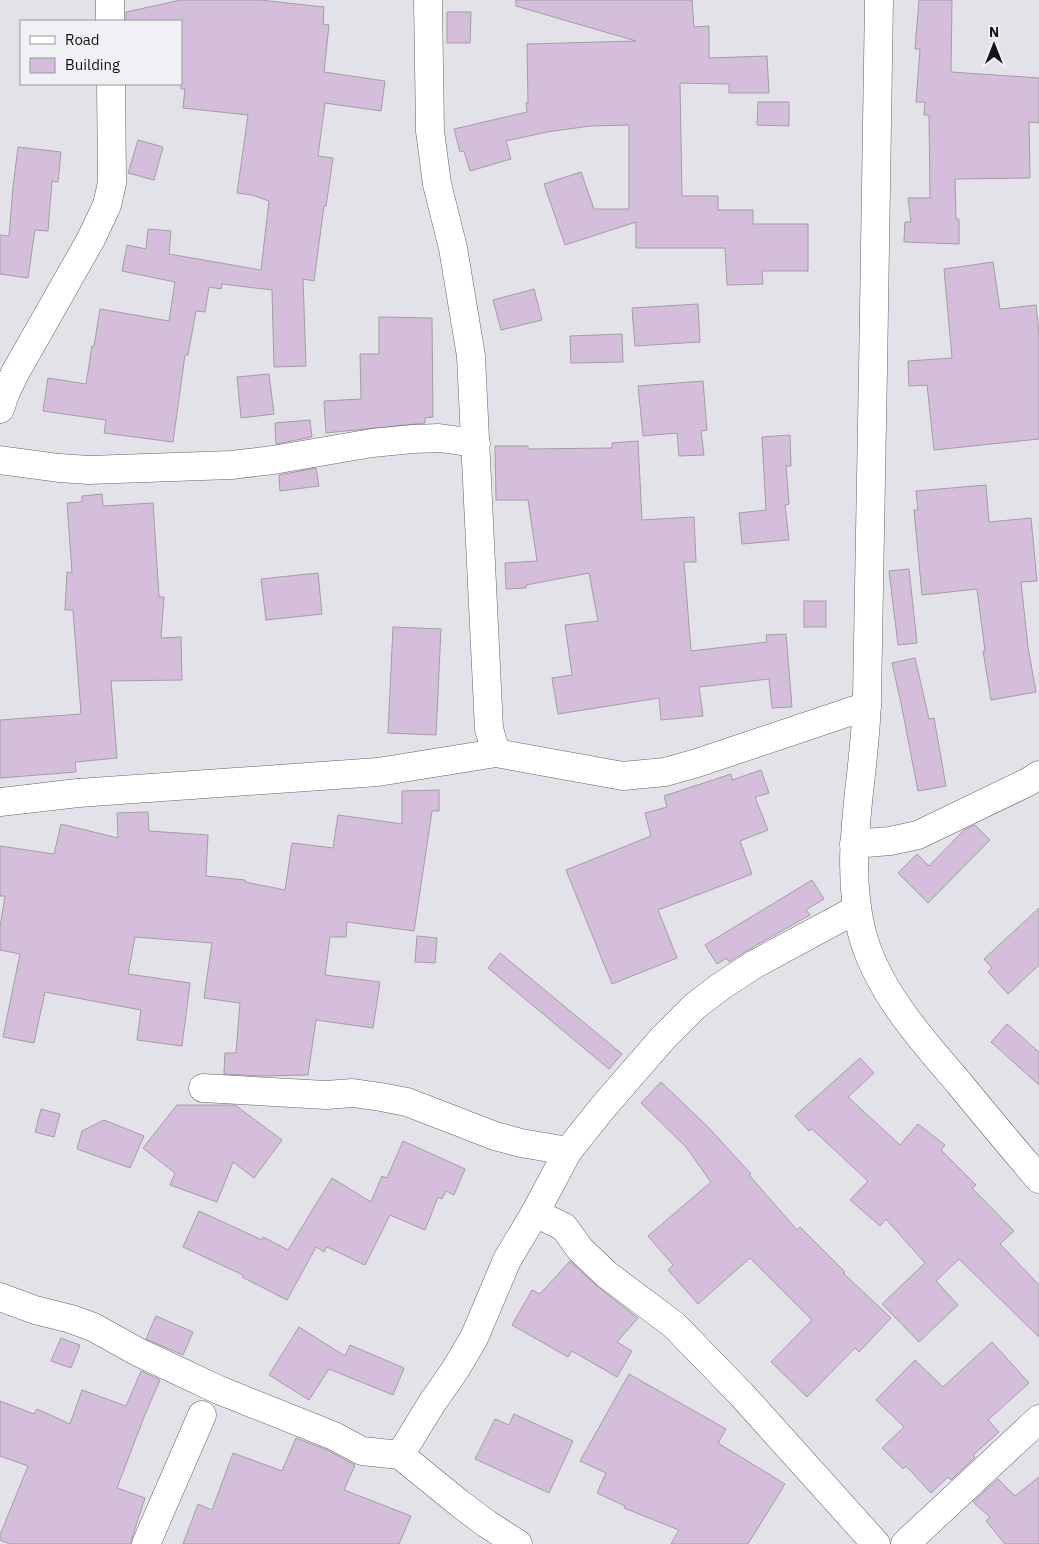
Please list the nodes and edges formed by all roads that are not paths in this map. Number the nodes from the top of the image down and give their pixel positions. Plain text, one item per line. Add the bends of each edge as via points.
1 (110, 0) edge
2 (428, 0) edge
3 (879, 0) edge
4 (110, 20) edge
5 (111, 85) edge
6 (0, 409) edge
7 (476, 442) junction
8 (0, 460) edge
9 (867, 706) junction
10 (496, 753) junction
11 (1039, 775) edge
12 (0, 802) edge
13 (854, 844) junction
14 (857, 909) junction
15 (203, 1088) dead end
16 (568, 1151) junction
17 (1039, 1178) edge
18 (535, 1213) junction
19 (0, 1297) edge
20 (202, 1415) dead end
21 (1039, 1419) edge
22 (400, 1455) junction
23 (146, 1544) edge
24 (518, 1544) edge
25 (876, 1544) edge
26 (905, 1544) edge

1 - 4 street
2 - 7 street via 430,132 471,356
3 - 9 street
5 - 6 street via 112,182 107,206 15,373
7 - 8 street via 413,439 222,465 89,470
7 - 10 street via 489,729
9 - 10 street via 665,772 623,776
9 - 13 street
10 - 12 street via 378,772 78,793
11 - 13 street via 918,835
13 - 14 street
14 - 16 street via 755,964 695,1006 663,1038
14 - 17 street via 874,966 913,1029
15 - 16 street via 326,1095 353,1093 381,1097 408,1102 495,1136
16 - 18 street
18 - 22 street via 507,1260 474,1338
18 - 25 street via 564,1227 580,1249 606,1274 674,1325 742,1395
19 - 22 street via 93,1327 185,1374 334,1436 362,1452
20 - 23 street
21 - 26 street
22 - 24 street via 459,1503

